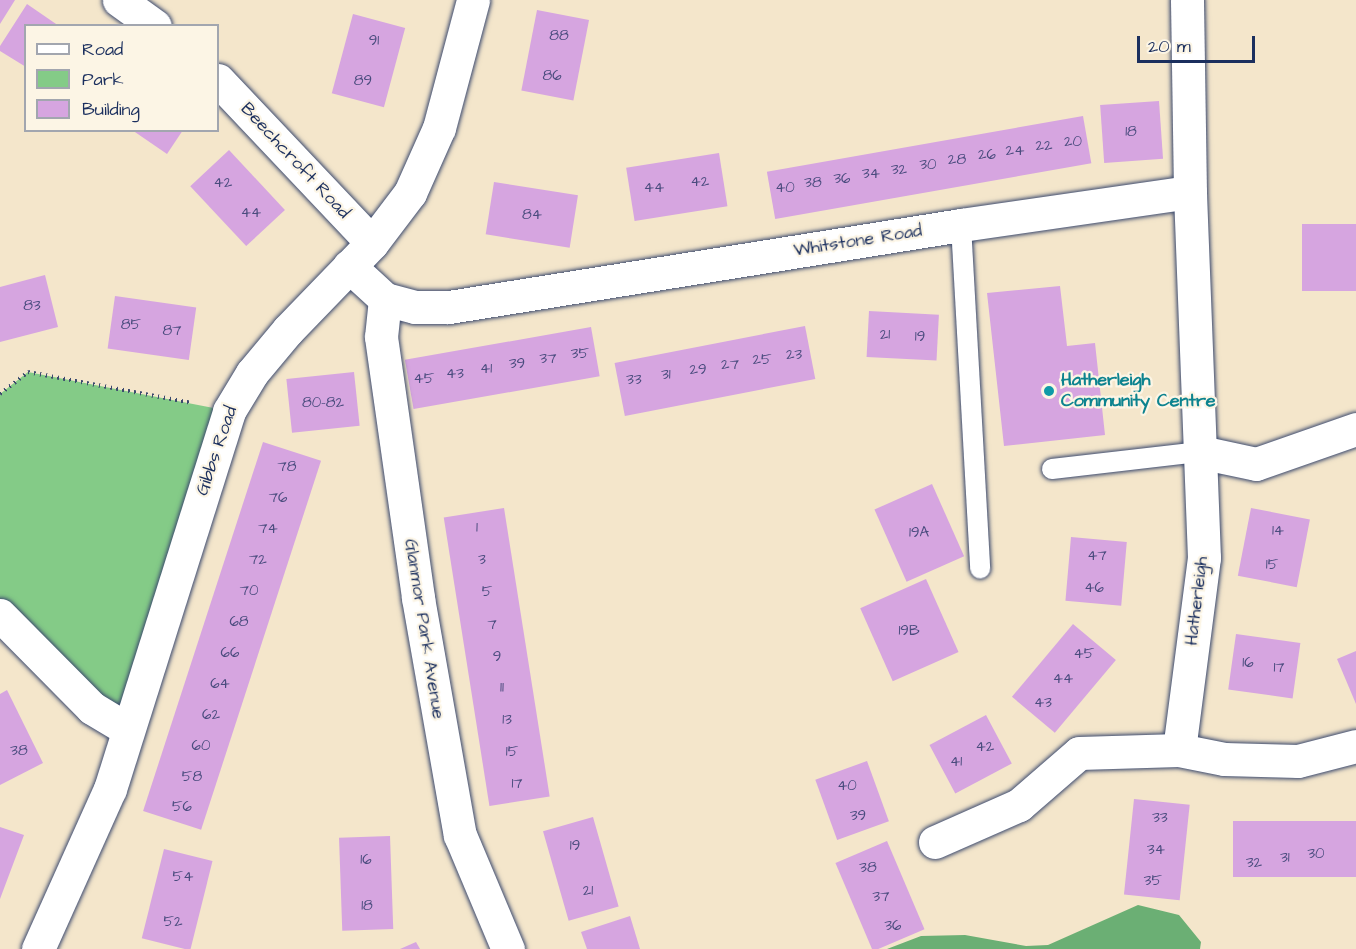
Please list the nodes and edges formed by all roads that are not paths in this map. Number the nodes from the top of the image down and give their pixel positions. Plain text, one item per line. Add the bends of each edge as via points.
1 (119, 0) edge
2 (473, 0) edge
3 (1187, 0) edge
4 (152, 24) edge
5 (219, 81) edge
6 (1190, 192) junction
7 (960, 225) junction
8 (372, 243) junction
9 (349, 266) junction
10 (385, 299) junction
11 (1356, 429) edge
12 (1200, 452) junction
13 (1052, 469) dead end
14 (980, 567) dead end
15 (0, 615) edge
16 (128, 729) junction
17 (1356, 746) edge
18 (1179, 750) junction
19 (935, 842) dead end
20 (38, 949) edge
21 (508, 949) edge

1 - 4 street
2 - 8 street, Gibbs Road via 439,128 410,193
3 - 6 street
5 - 8 street, Beechcroft Road
6 - 7 street, Whitstone Road
6 - 12 street, Hatherleigh
7 - 10 street, Whitstone Road via 449,307 415,307
7 - 14 lane
8 - 9 street, Gibbs Road
9 - 10 street, Whitstone Road
9 - 16 street, Gibbs Road via 252,373 229,411
10 - 21 street, Glanmor Park Avenue via 381,337 386,373 418,598 460,836
11 - 12 street via 1256,464
12 - 13 lane
12 - 18 street, Hatherleigh via 1204,558
15 - 16 street via 92,708
16 - 20 street, Gibbs Road via 110,789
17 - 18 street via 1298,761 1224,759
18 - 19 street via 1079,753 1019,805

